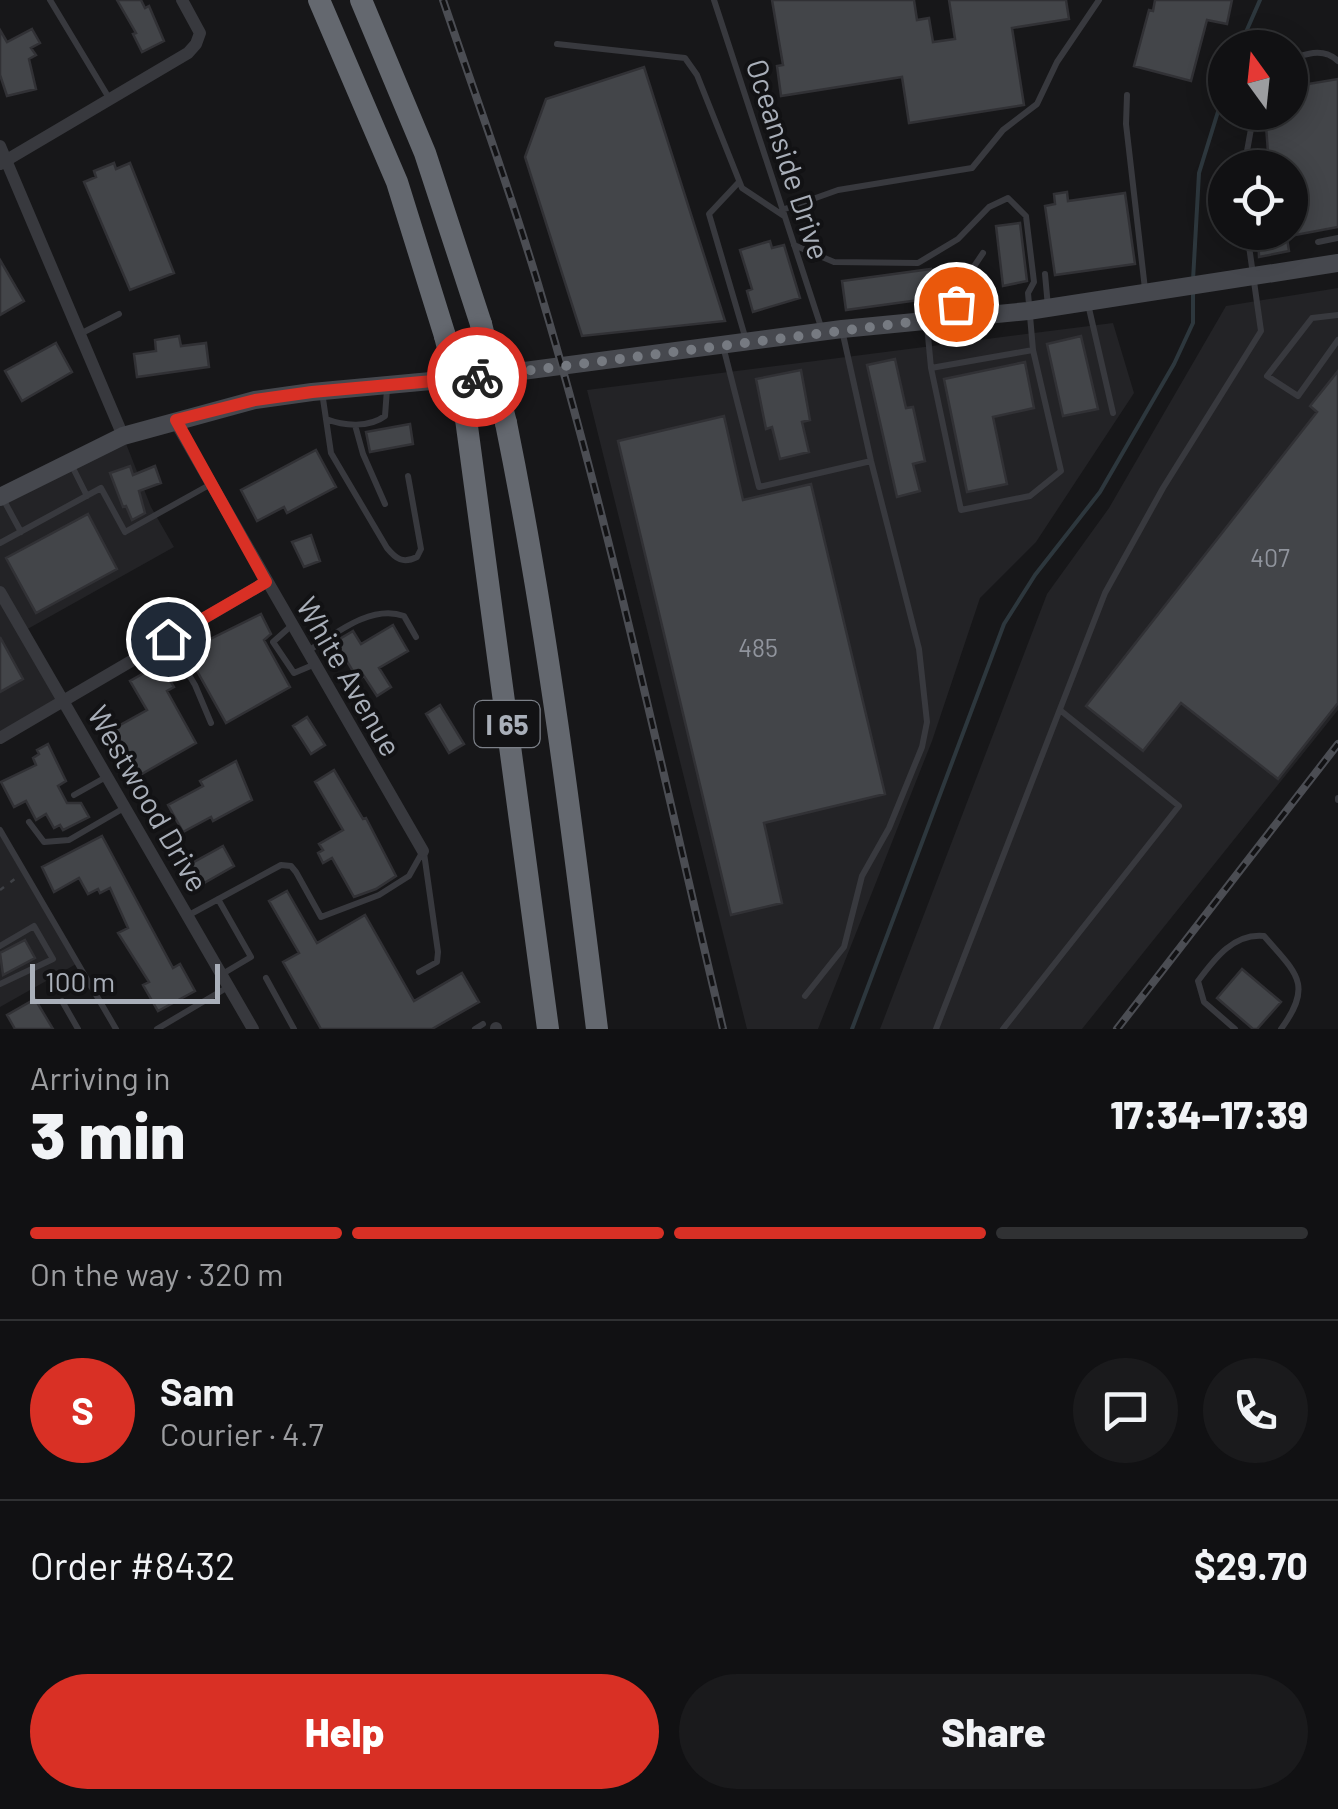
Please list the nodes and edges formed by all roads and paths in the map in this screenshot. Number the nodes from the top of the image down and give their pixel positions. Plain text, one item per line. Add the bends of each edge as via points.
1 (50, 0) edge
2 (182, 0) edge
3 (319, 0) edge
4 (361, 0) edge
5 (714, 0) edge
6 (1099, 0) edge
7 (557, 44) dead end
8 (1308, 54) edge
9 (1338, 61) edge
10 (1127, 95) dead end
11 (110, 99) junction
12 (0, 146) edge
13 (4, 162) edge
14 (739, 182) junction
15 (783, 213) junction
16 (1338, 238) edge
17 (1318, 242) dead end
18 (794, 245) junction
19 (1247, 250) edge
20 (983, 253) dead end
21 (1338, 263) edge
22 (1045, 274) dead end
23 (1246, 279) junction
24 (1151, 294) junction
25 (1088, 303) junction
26 (1048, 308) junction
27 (1028, 311) junction
28 (119, 314) dead end
29 (958, 316) junction
30 (1338, 316) edge
31 (926, 320) junction
32 (832, 330) junction
33 (81, 334) junction
34 (1338, 340) edge
35 (746, 341) junction
36 (722, 344) junction
37 (1033, 350) junction
38 (931, 368) junction
39 (387, 385) junction
40 (322, 391) junction
41 (1113, 413) dead end
42 (326, 419) junction
43 (176, 420) junction
44 (355, 424) junction
45 (124, 436) junction
46 (871, 461) junction
47 (70, 462) junction
48 (408, 476) dead end
49 (211, 484) junction
50 (0, 496) edge
51 (87, 496) junction
52 (385, 504) dead end
53 (21, 532) junction
54 (0, 543) edge
55 (266, 582) junction
56 (0, 592) edge
57 (292, 626) junction
58 (416, 637) dead end
59 (168, 639) junction
60 (311, 658) junction
61 (63, 700) junction
62 (1060, 710) junction
63 (211, 723) dead end
64 (0, 738) edge
65 (108, 776) junction
66 (74, 795) dead end
67 (125, 807) junction
68 (29, 822) dead end
69 (0, 830) edge
70 (424, 852) junction
71 (17, 878) dead end
72 (0, 890) edge
73 (218, 899) junction
74 (188, 916) junction
75 (0, 946) edge
76 (419, 972) dead end
77 (266, 978) dead end
78 (226, 980) junction
79 (0, 984) edge
80 (805, 996) dead end
81 (62, 1001) dead end
82 (492, 1027) edge
83 (78, 1029) edge
84 (116, 1029) edge
85 (157, 1029) edge
86 (254, 1029) edge
87 (294, 1029) edge
88 (475, 1029) edge
89 (548, 1029) edge
90 (597, 1029) edge
91 (936, 1029) edge
92 (1003, 1029) edge
93 (1235, 1029) edge
94 (1281, 1029) edge

1 - 11 lane
2 - 11 street via 200,33 196,44
3 - 89 highway, I 65, bridge via 397,182 466,420
4 - 90 highway, I 65, bridge via 426,153 482,324 506,423 555,694
5 - 15 lane, Oceanside Drive
6 - 15 lane via 1037,104 1003,130 972,168 838,190
7 - 14 lane via 685,58
8 - 9 lane
10 - 24 lane
11 - 13 street
12 - 13 street
13 - 33 street
14 - 15 lane
14 - 35 lane via 709,214
15 - 18 lane, Oceanside Drive
16 - 17 lane
18 - 27 lane via 834,262 918,263 1008,198 1026,216 1034,282
18 - 32 lane, Oceanside Drive
19 - 23 lane
20 - 29 lane via 954,296
21 - 23 street
22 - 26 lane
23 - 24 street
23 - 62 lane via 1261,332 1104,594
24 - 25 street
25 - 26 street
25 - 41 lane
26 - 27 street
27 - 29 street
27 - 37 lane
28 - 33 lane
29 - 31 street
30 - 34 lane via 1312,318 1268,376 1298,396
31 - 32 street
31 - 38 lane
32 - 35 street
32 - 46 lane, Oceanside Drive
33 - 45 street
35 - 36 street
36 - 39 street
36 - 46 lane via 759,486
37 - 38 lane
37 - 38 lane via 1061,472 1030,496 962,510
39 - 40 street
39 - 44 lane via 384,416
40 - 42 lane
40 - 43 street
42 - 44 lane
42 - 48 lane via 331,453 359,502 396,558 410,561 420,549
43 - 45 street
43 - 49 street, White Avenue
44 - 52 lane
45 - 47 street
46 - 80 lane, Oceanside Drive via 919,649 927,722 889,828 862,876 844,947
47 - 50 street
47 - 51 lane
49 - 51 lane via 126,532 101,488
49 - 55 street, White Avenue
50 - 53 lane
51 - 53 lane
53 - 54 lane
55 - 57 street, White Avenue
55 - 59 street
56 - 61 street, Westwood Drive
57 - 60 street, White Avenue
57 - 60 lane via 273,642 294,673
58 - 60 lane via 404,616 377,614
59 - 61 street
59 - 63 lane
60 - 70 street, White Avenue
61 - 64 street
61 - 65 street, Westwood Drive
62 - 91 lane
62 - 92 lane via 1179,806
65 - 66 lane
65 - 67 street, Westwood Drive
67 - 68 lane via 63,842 44,842
67 - 74 street, Westwood Drive
69 - 84 lane
70 - 73 lane via 410,876 321,917 291,866
70 - 76 lane via 438,952 437,962
71 - 72 path
73 - 74 lane
73 - 78 lane via 251,957
74 - 78 street, Westwood Drive
75 - 79 lane via 34,926 53,959
77 - 87 lane
78 - 85 lane
78 - 86 street, Westwood Drive
81 - 83 lane
82 - 88 lane
93 - 94 lane via 1204,1002 1198,981 1218,954 1249,934 1264,936 1298,976 1297,1002

